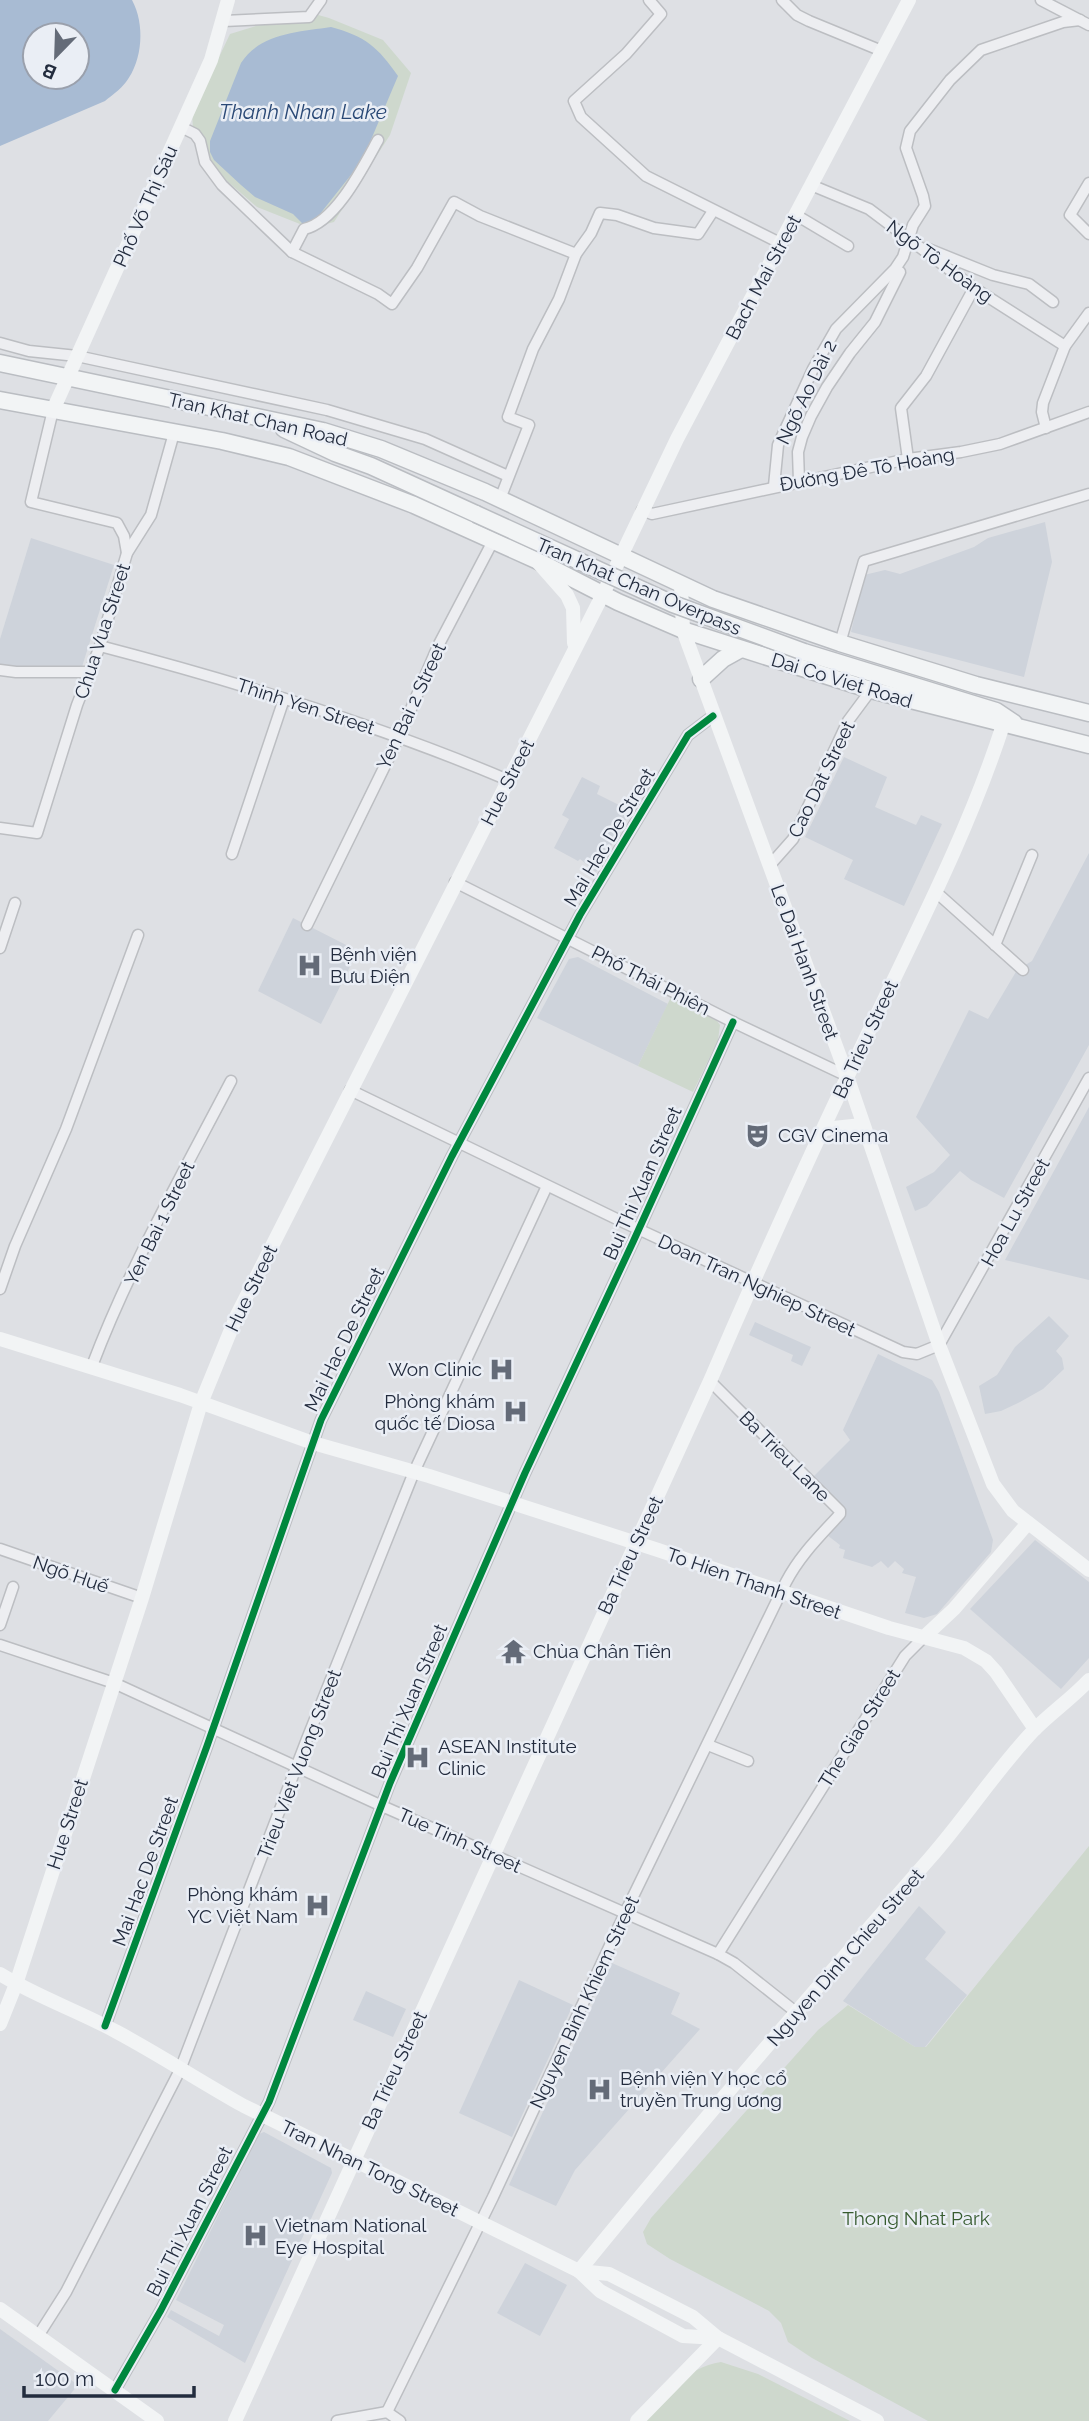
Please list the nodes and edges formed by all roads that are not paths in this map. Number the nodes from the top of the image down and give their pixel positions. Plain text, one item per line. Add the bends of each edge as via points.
1 (228, 0) edge
2 (321, 0) edge
3 (649, 0) edge
4 (782, 0) edge
5 (909, 0) edge
6 (1041, 0) edge
7 (224, 21) junction
8 (1085, 23) edge
9 (882, 51) junction
10 (181, 127) junction
11 (378, 140) dead end
12 (1089, 183) edge
13 (811, 185) junction
14 (713, 211) junction
15 (796, 215) junction
16 (1089, 234) edge
17 (909, 241) junction
18 (782, 244) junction
19 (848, 246) dead end
20 (292, 252) junction
21 (576, 254) junction
22 (900, 272) dead end
23 (974, 288) junction
24 (1053, 302) dead end
25 (1089, 313) edge
26 (0, 343) edge
27 (1065, 346) junction
28 (77, 356) junction
29 (0, 363) edge
30 (68, 377) junction
31 (0, 400) edge
32 (53, 410) junction
33 (1089, 412) edge
34 (259, 418) junction
35 (1046, 428) junction
36 (174, 433) junction
37 (289, 457) junction
38 (908, 458) junction
39 (508, 475) junction
40 (799, 481) junction
41 (774, 486) junction
42 (422, 490) junction
43 (1089, 494) edge
44 (500, 499) junction
45 (642, 510) junction
46 (527, 512) junction
47 (493, 541) junction
48 (127, 553) junction
49 (620, 556) junction
50 (536, 560) junction
51 (681, 585) junction
52 (603, 594) junction
53 (747, 612) junction
54 (683, 630) junction
55 (840, 643) junction
56 (100, 646) junction
57 (574, 649) junction
58 (741, 649) junction
59 (862, 669) junction
60 (0, 670) edge
61 (90, 672) junction
62 (701, 679) junction
63 (976, 685) junction
64 (871, 690) junction
65 (284, 699) junction
66 (1089, 713) edge
67 (713, 716) junction
68 (1003, 725) junction
69 (1022, 729) junction
70 (399, 737) junction
71 (1089, 745) edge
72 (508, 780) junction
73 (0, 828) edge
74 (232, 853) dead end
75 (1032, 855) dead end
76 (770, 865) junction
77 (455, 882) junction
78 (936, 892) junction
79 (15, 903) dead end
80 (307, 925) dead end
81 (138, 935) dead end
82 (568, 937) junction
83 (995, 945) junction
84 (0, 948) edge
85 (1023, 970) dead end
86 (733, 1022) junction
87 (847, 1076) junction
88 (1089, 1078) edge
89 (231, 1082) dead end
90 (350, 1090) junction
91 (862, 1125) junction
92 (824, 1129) junction
93 (460, 1143) junction
94 (547, 1186) junction
95 (638, 1229) junction
96 (752, 1283) junction
97 (0, 1289) edge
98 (0, 1339) edge
99 (939, 1345) junction
100 (92, 1366) junction
101 (710, 1381) junction
102 (201, 1403) junction
103 (313, 1443) junction
104 (414, 1472) junction
105 (511, 1504) junction
106 (1028, 1524) junction
107 (635, 1543) junction
108 (0, 1549) edge
109 (1089, 1570) edge
110 (13, 1587) dead end
111 (782, 1592) junction
112 (142, 1598) junction
113 (0, 1625) edge
114 (925, 1637) junction
115 (0, 1645) edge
116 (1089, 1681) edge
117 (114, 1683) junction
118 (213, 1728) junction
119 (1035, 1729) junction
120 (708, 1745) junction
121 (748, 1760) dead end
122 (297, 1766) junction
123 (382, 1806) junction
124 (493, 1855) junction
125 (625, 1913) junction
126 (718, 1954) junction
127 (0, 1974) edge
128 (16, 1984) junction
129 (797, 2013) junction
130 (0, 2024) edge
131 (104, 2026) junction
132 (180, 2070) junction
133 (261, 2114) junction
134 (353, 2160) junction
135 (480, 2223) junction
136 (579, 2271) junction
137 (0, 2309) edge
138 (38, 2336) junction
139 (718, 2338) junction
140 (115, 2390) junction
141 (387, 2412) junction
142 (157, 2421) edge
143 (235, 2421) edge
144 (337, 2421) edge
145 (400, 2421) edge
146 (637, 2421) edge
147 (877, 2421) edge

1 - 7 street, Phố Võ Thị Sáu
2 - 7 street via 309,17
3 - 14 street via 662,14 574,101 581,117 646,176
4 - 9 street via 797,15
5 - 9 street, Bach Mai Street
6 - 8 street
7 - 10 street, Phố Võ Thị Sáu
8 - 17 street, Ngõ Ao Dài 2 via 1063,22 981,50 950,80 910,131 905,148 925,206
9 - 13 street, Bach Mai Street
10 - 20 street via 200,141 205,162 222,185
10 - 28 street, Phố Võ Thị Sáu
11 - 20 street via 339,202 314,227 304,229
12 - 16 street via 1070,215
13 - 15 street, Bach Mai Street
13 - 17 street, Ngõ Tô Hoàng via 869,209
14 - 18 street
14 - 21 street via 698,234 600,213
15 - 18 street, Bach Mai Street
15 - 19 street
17 - 23 street, Ngõ Tô Hoàng
17 - 24 street via 993,275 1029,284
17 - 41 street, Ngõ Ao Dài 2 via 895,269 836,329 813,369 778,445
18 - 45 street, Bach Mai Street
20 - 21 street via 392,304 454,202
21 - 39 street via 533,349 509,417 529,425
22 - 40 street via 875,323 850,353 811,416 798,452
23 - 27 street, Ngõ Tô Hoàng
23 - 38 street via 926,376 901,408
25 - 27 street
26 - 28 street, Tran Khat Chan Road
27 - 35 street via 1043,403
28 - 30 street, Phố Võ Thị Sáu
28 - 39 street, Tran Khat Chan Road via 327,410 425,439
29 - 30 main road, Tran Khat Chan Road
30 - 32 street, Phố Võ Thị Sáu
30 - 34 main road, Tran Khat Chan Road
31 - 32 main road, Tran Khat Chan Road
32 - 36 main road, Tran Khat Chan Road
32 - 48 street via 31,502 117,523
33 - 35 street, Đường Đê Tô Hoàng
34 - 42 main road, Tran Khat Chan Overpass
34 - 44 main road, Tran Khat Chan Road via 323,430 381,449
35 - 38 street, Đường Đê Tô Hoàng via 1000,444
36 - 37 main road, Tran Khat Chan Road
36 - 48 street, Chua Vua Street via 151,515
37 - 42 main road, Tran Khat Chan Overpass via 329,461
37 - 47 main road, Dai Co Viet Road
38 - 40 street, Đường Đê Tô Hoàng
39 - 44 street
40 - 41 street, Đường Đê Tô Hoàng
41 - 45 street, Đường Đê Tô Hoàng via 652,514
42 - 59 main road, Tran Khat Chan Overpass, bridge via 696,613
43 - 55 street via 864,561
44 - 46 main road, Tran Khat Chan Road
45 - 49 street, Bach Mai Street
46 - 47 main road via 537,526 532,542
46 - 49 main road, Tran Khat Chan Road
47 - 50 main road, Dai Co Viet Road
47 - 70 street, Yen Bai 2 Street via 438,646
48 - 56 street, Chua Vua Street
49 - 51 main road, Dai Co Viet Road
49 - 52 street, Bach Mai Street
50 - 52 main road, Dai Co Viet Road
50 - 57 street via 573,608
51 - 53 main road, Dai Co Viet Road
51 - 54 street, Le Dai Hanh Street
52 - 54 main road, Dai Co Viet Road
52 - 57 street, Hue Street
53 - 55 main road, Dai Co Viet Road
53 - 58 main road via 728,629
54 - 58 main road, Dai Co Viet Road
54 - 62 street, Le Dai Hanh Street
55 - 63 main road, Dai Co Viet Road
56 - 61 street, Chua Vua Street
56 - 65 street, Thinh Yen Street
57 - 72 street, Hue Street
58 - 62 main road
58 - 64 main road, Dai Co Viet Road
59 - 63 main road, Tran Khat Chan Overpass
59 - 69 main road, Tran Khat Chan Overpass via 996,711
60 - 61 street
61 - 73 street, Chua Vua Street via 37,833
62 - 67 street, Le Dai Hanh Street
63 - 66 main road, Dai Co Viet Road
64 - 68 main road, Dai Co Viet Road
64 - 76 street, Cao Dat Street via 848,720 797,832
65 - 70 street, Thinh Yen Street
65 - 74 street
67 - 76 street, Le Dai Hanh Street
67 - 82 street, Mai Hac De Street via 688,735
68 - 69 main road, Dai Co Viet Road
68 - 78 street, Ba Trieu Street
69 - 71 main road, Dai Co Viet Road
70 - 72 street, Thinh Yen Street
70 - 80 street, Yen Bai 2 Street
72 - 77 street, Hue Street
75 - 83 street
76 - 87 street, Le Dai Hanh Street
77 - 82 street, Phố Thái Phiên
77 - 90 street, Hue Street
78 - 83 street
78 - 87 street, Ba Trieu Street
79 - 84 street
81 - 97 street
82 - 86 street, Phố Thái Phiên
82 - 93 street, Mai Hac De Street
83 - 85 street
86 - 87 street, Phố Thái Phiên
86 - 95 street, Bui Thi Xuan Street
87 - 91 street, Le Dai Hanh Street
87 - 92 street, Ba Trieu Street
88 - 99 street, Hoa Lu Street
89 - 100 street, Yen Bai 1 Street via 170,1198
90 - 93 street, Doan Tran Nghiep Street
90 - 102 street, Hue Street via 237,1315
91 - 92 street
91 - 99 street, Le Dai Hanh Street
92 - 96 street, Ba Trieu Street
93 - 94 street, Doan Tran Nghiep Street
93 - 103 street, Mai Hac De Street
94 - 95 street, Doan Tran Nghiep Street
94 - 104 street, Trieu Viet Vuong Street
95 - 96 street, Doan Tran Nghiep Street
95 - 105 street, Bui Thi Xuan Street
96 - 99 street, Doan Tran Nghiep Street via 903,1352 917,1354
96 - 101 street, Ba Trieu Street
98 - 100 street, To Hien Thanh Street
99 - 106 street, Le Dai Hanh Street via 993,1484 1003,1501
100 - 102 street, To Hien Thanh Street
101 - 107 street, Ba Trieu Street
101 - 111 street, Ba Trieu Lane via 840,1511 794,1566
102 - 103 street, To Hien Thanh Street
102 - 112 street, Hue Street
103 - 104 street, To Hien Thanh Street
103 - 118 street, Mai Hac De Street
104 - 105 street, To Hien Thanh Street
104 - 122 street, Trieu Viet Vuong Street
105 - 107 street, To Hien Thanh Street
105 - 123 street, Bui Thi Xuan Street
106 - 109 street, Le Dai Hanh Street
106 - 114 street, The Giao Street
107 - 111 street, To Hien Thanh Street
107 - 124 street, Ba Trieu Street
108 - 112 street, Ngõ Huế
110 - 113 street
111 - 114 street, To Hien Thanh Street
111 - 120 street, Nguyen Binh Khiem Street
112 - 117 street, Hue Street
114 - 119 street, To Hien Thanh Street via 964,1648 986,1661
114 - 126 street, The Giao Street via 905,1656
115 - 117 street, Tue Tinh Street
116 - 119 street, Nguyen Dinh Chieu Street
117 - 118 street, Tue Tinh Street
117 - 128 street, Hue Street
118 - 122 street, Tue Tinh Street
118 - 131 street, Mai Hac De Street
119 - 129 street, Nguyen Dinh Chieu Street
120 - 121 street
120 - 125 street, Nguyen Binh Khiem Street
122 - 123 street, Tue Tinh Street
122 - 132 street, Trieu Viet Vuong Street
123 - 124 street, Tue Tinh Street
123 - 133 street, Bui Thi Xuan Street
124 - 125 street, Tue Tinh Street
124 - 134 street, Ba Trieu Street
125 - 126 street, Tue Tinh Street
125 - 135 street, Nguyen Binh Khiem Street
126 - 129 street, Tue Tinh Street
127 - 128 street, Tran Nhan Tong Street
128 - 130 street, Hue Street
128 - 131 street, Tran Nhan Tong Street
129 - 136 street, Nguyen Dinh Chieu Street
131 - 132 street, Tran Nhan Tong Street
132 - 133 street, Tran Nhan Tong Street
132 - 138 street, Trieu Viet Vuong Street via 66,2292
133 - 134 street, Tran Nhan Tong Street
133 - 140 street, Bui Thi Xuan Street
134 - 135 street, Tran Nhan Tong Street
134 - 143 street, Ba Trieu Street
135 - 136 street, Tran Nhan Tong Street
135 - 141 street, Nguyen Binh Khiem Street
136 - 139 street, Tran Nhan Tong Street via 609,2274 693,2318
136 - 139 street, Tran Nhan Tong Street via 600,2291 683,2336
137 - 138 street
138 - 140 street
139 - 146 street
139 - 147 street, Tran Nhan Tong Street
140 - 142 street
141 - 144 street
141 - 145 street

